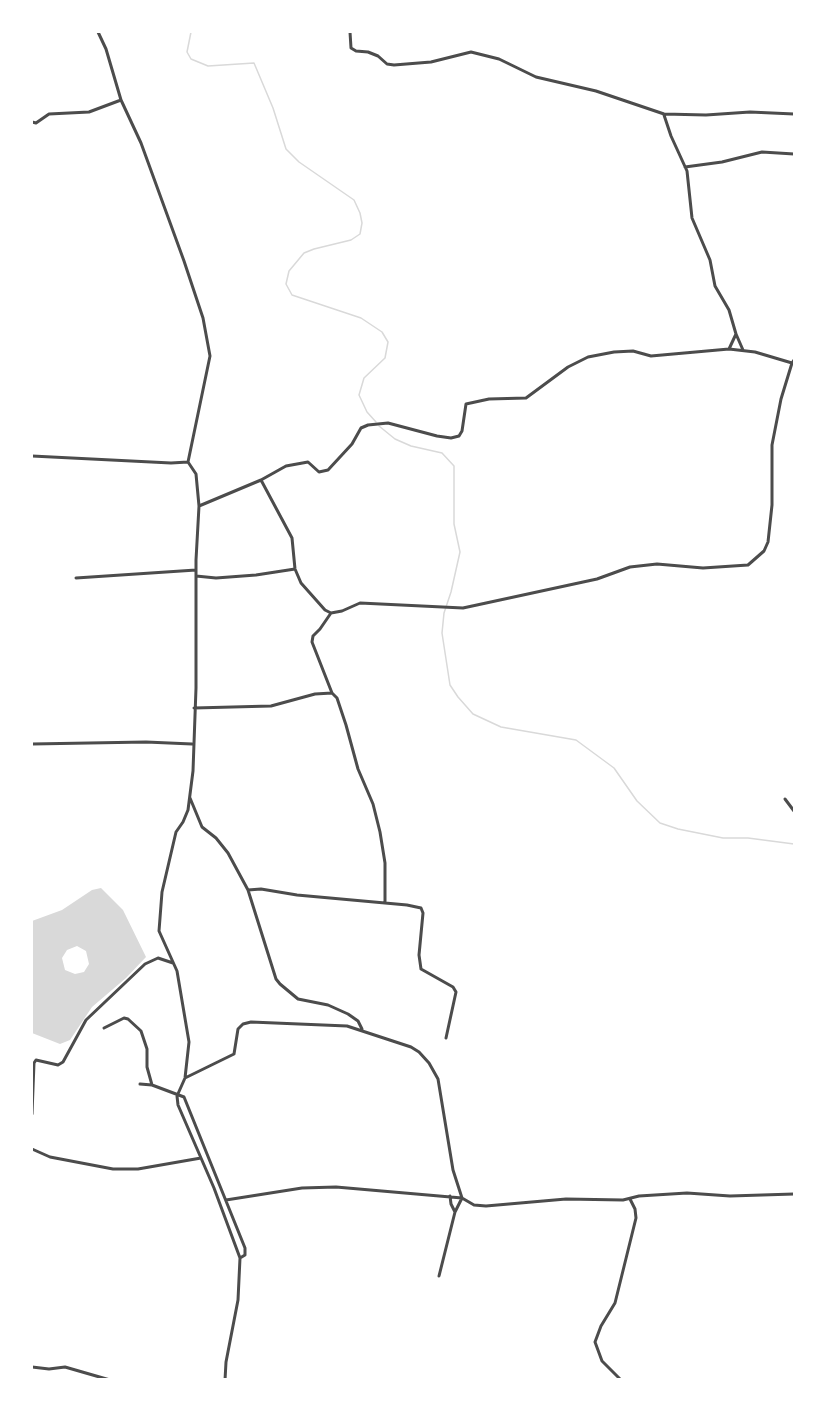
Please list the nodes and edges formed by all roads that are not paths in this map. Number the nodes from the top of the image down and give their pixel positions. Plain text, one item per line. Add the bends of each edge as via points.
1 (98, 32) edge
2 (350, 32) edge
3 (122, 100) junction
4 (664, 114) junction
5 (795, 114) edge
6 (32, 122) edge
7 (795, 153) edge
8 (685, 167) junction
9 (736, 334) junction
10 (729, 349) junction
11 (743, 350) junction
12 (794, 362) edge
13 (32, 456) edge
14 (188, 462) junction
15 (261, 480) junction
16 (199, 506) junction
17 (295, 569) junction
18 (196, 570) junction
19 (196, 576) junction
20 (76, 579) dead end
21 (331, 613) junction
22 (332, 693) junction
23 (194, 708) junction
24 (32, 744) edge
25 (192, 744) junction
26 (190, 796) junction
27 (785, 799) dead end
28 (795, 811) edge
29 (248, 890) junction
30 (385, 903) junction
31 (173, 963) junction
32 (104, 1028) dead end
33 (363, 1030) junction
34 (446, 1038) dead end
35 (185, 1078) junction
36 (140, 1084) dead end
37 (152, 1085) junction
38 (177, 1096) junction
39 (32, 1114) edge
40 (32, 1149) edge
41 (201, 1158) junction
42 (795, 1194) edge
43 (450, 1196) junction
44 (462, 1198) junction
45 (630, 1199) junction
46 (226, 1200) junction
47 (455, 1212) junction
48 (240, 1258) junction
49 (439, 1276) dead end
50 (32, 1367) edge
51 (225, 1378) edge
52 (110, 1380) edge
53 (621, 1380) edge

1 - 3 street
2 - 4 street via 351,48 378,56 387,64 431,63 471,52 499,59 536,77 596,91
3 - 6 street via 89,112 49,114
3 - 14 street via 184,261 203,318 210,356
4 - 5 street
4 - 8 street
7 - 8 street via 762,152
8 - 9 street via 692,218
9 - 10 street
9 - 11 street
10 - 11 street
10 - 15 street via 651,356 633,351 614,352 588,357 526,398 466,404 459,436 451,438 388,423 371,425 361,428 328,470 319,471 308,462 286,466
11 - 12 street
12 - 21 street via 772,446 768,542 748,565 630,567 597,579 463,608 360,603
13 - 14 street
14 - 16 street via 196,474
15 - 16 street
15 - 17 street via 292,538
16 - 18 street
17 - 19 street via 216,578
17 - 21 street via 301,583
18 - 19 street
18 - 20 street
19 - 23 street
21 - 22 street via 312,642
22 - 23 street via 271,706
22 - 30 street via 339,703 356,763 373,804 385,863
23 - 25 street
24 - 25 street
25 - 26 street
26 - 29 street via 202,827 228,853
26 - 31 street via 186,816 174,838 162,892 159,932
27 - 28 street
29 - 30 street
29 - 33 street via 280,984 298,999 348,1014
30 - 34 street via 415,906 423,913 421,969 456,992
31 - 35 street via 189,1042
31 - 39 street via 158,958 146,964 86,1020 63,1062 58,1065 36,1060
32 - 37 street via 124,1018 141,1031
33 - 35 street via 301,1023 243,1024 238,1029 234,1054
33 - 44 street via 411,1047 429,1063 438,1079 453,1170
35 - 38 street
36 - 37 street
37 - 38 street
38 - 41 street
38 - 46 street via 184,1097
40 - 41 street via 50,1157 112,1169 138,1169
41 - 48 street
42 - 45 street via 687,1193
43 - 44 street
43 - 46 street via 336,1187
43 - 47 street
44 - 45 street via 486,1206 566,1199
44 - 47 street
45 - 53 street via 636,1218 615,1303 595,1342 602,1361
46 - 48 street via 245,1248 245,1255
47 - 49 street
48 - 51 street via 238,1300
50 - 52 street via 65,1367

